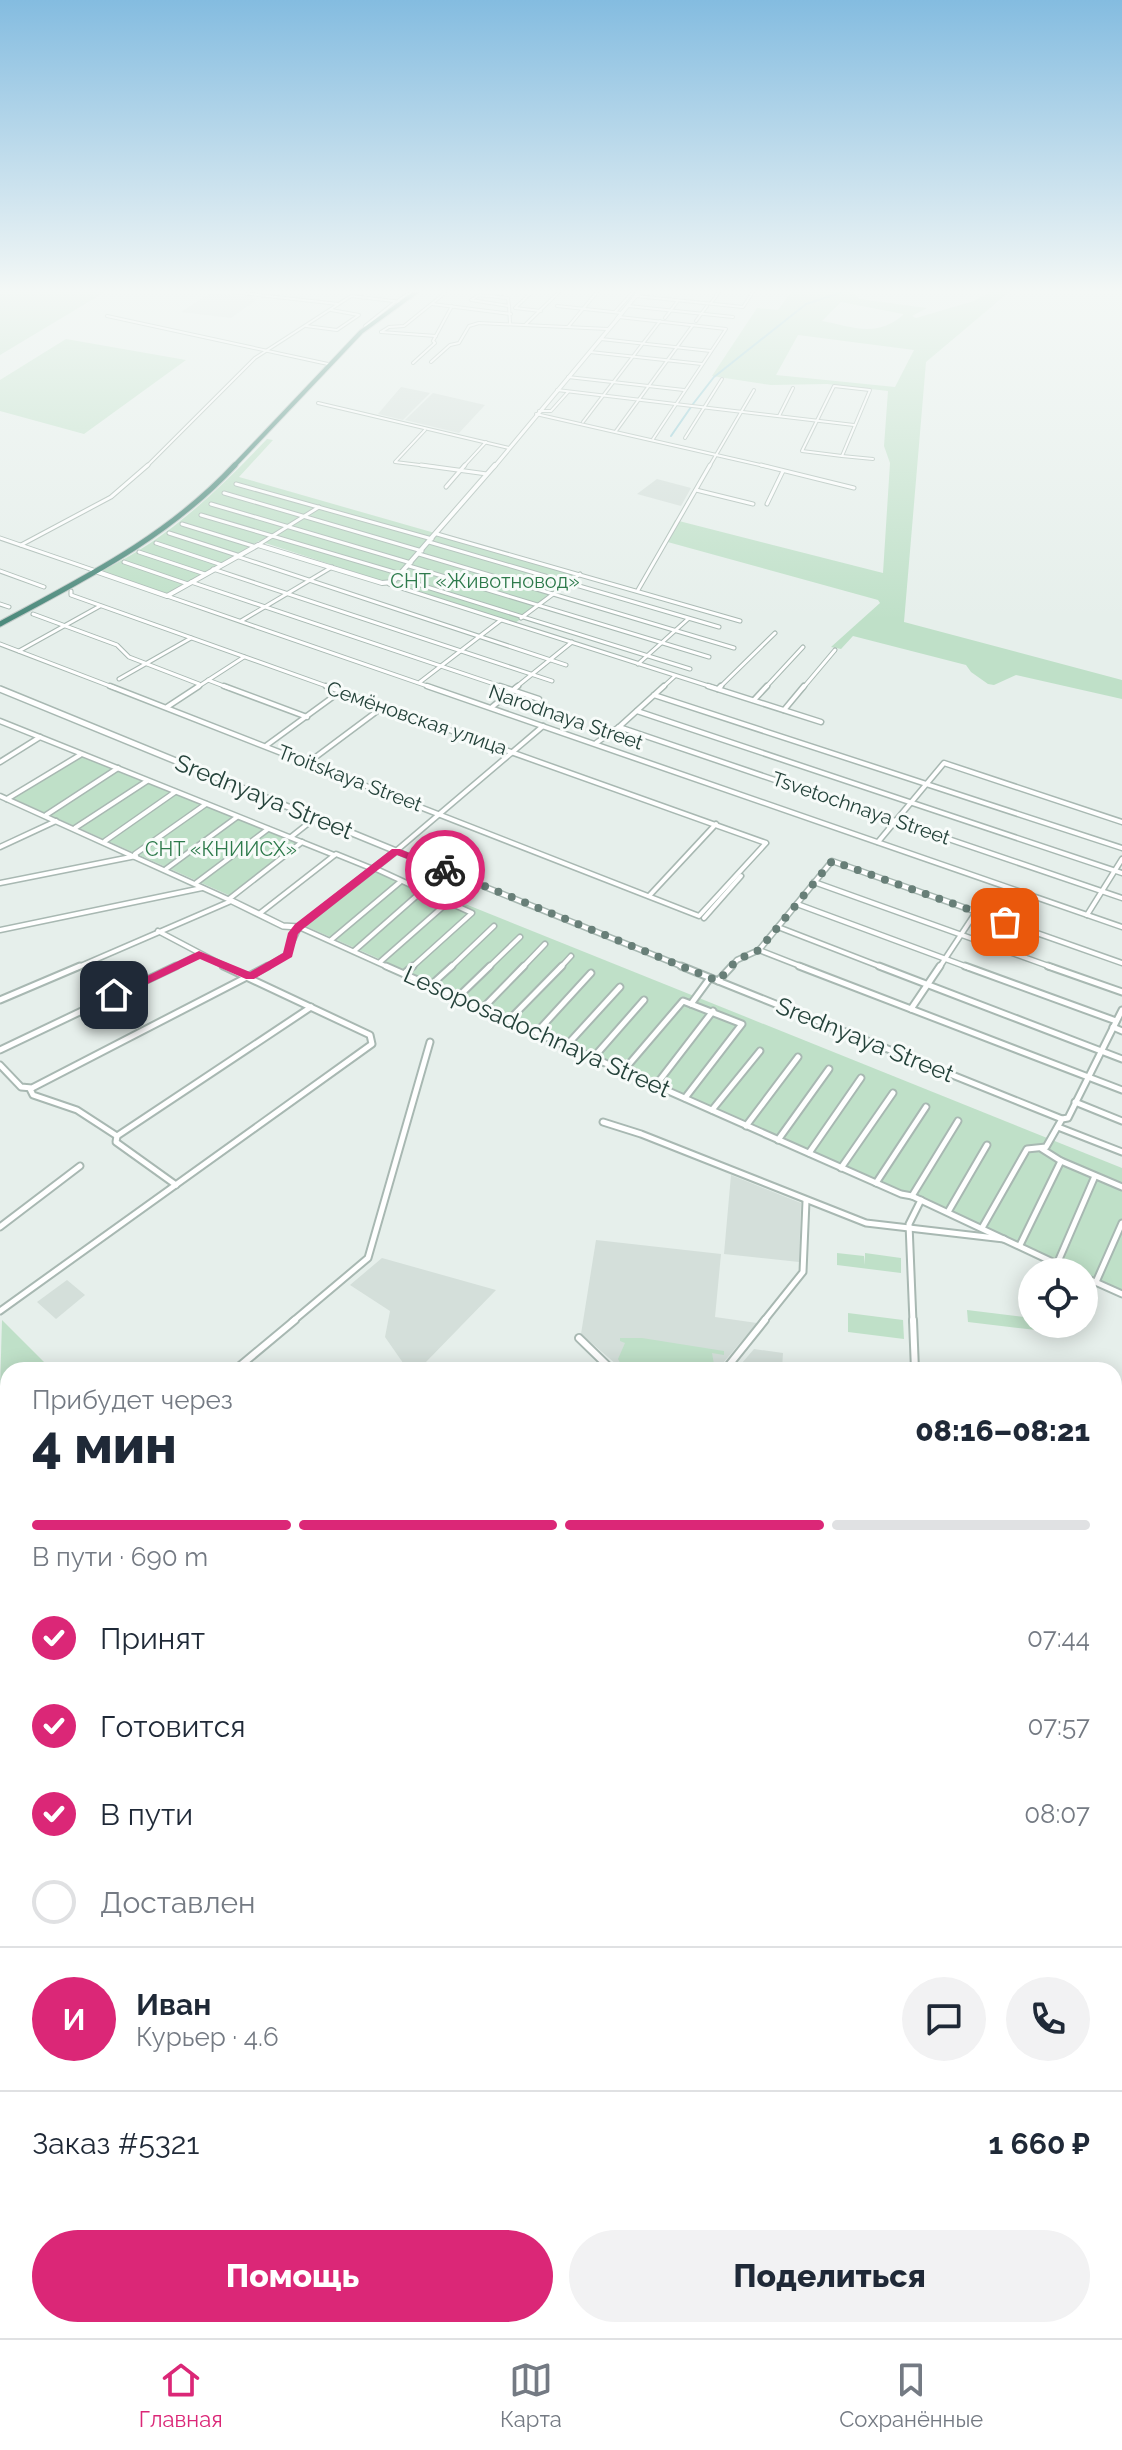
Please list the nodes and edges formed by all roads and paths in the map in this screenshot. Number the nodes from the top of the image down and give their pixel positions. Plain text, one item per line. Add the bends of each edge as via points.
1 (211, 401) edge
2 (294, 401) edge
3 (297, 401) edge
4 (548, 401) edge
5 (559, 401) edge
6 (598, 401) edge
7 (638, 401) edge
8 (655, 401) edge
9 (677, 401) edge
10 (708, 401) edge
11 (747, 401) edge
12 (786, 401) edge
13 (826, 401) edge
14 (865, 401) edge
15 (318, 403) dead end
16 (675, 404) junction
17 (704, 407) junction
18 (741, 411) junction
19 (538, 413) junction
20 (779, 416) junction
21 (816, 420) junction
22 (583, 422) dead end
23 (854, 425) junction
24 (426, 429) junction
25 (616, 431) junction
26 (685, 438) dead end
27 (653, 439) junction
28 (486, 442) junction
29 (509, 448) junction
30 (716, 454) junction
31 (842, 456) junction
32 (873, 459) dead end
33 (461, 471) junction
34 (783, 471) junction
35 (487, 474) junction
36 (236, 484) dead end
37 (446, 487) dead end
38 (854, 488) dead end
39 (696, 490) junction
40 (224, 493) dead end
41 (211, 504) dead end
42 (753, 504) dead end
43 (767, 504) dead end
44 (319, 507) junction
45 (201, 515) dead end
46 (303, 517) junction
47 (182, 524) dead end
48 (288, 526) junction
49 (169, 533) dead end
50 (437, 534) junction
51 (271, 536) junction
52 (0, 538) edge
53 (430, 541) junction
54 (156, 543) dead end
55 (21, 545) junction
56 (256, 546) junction
57 (139, 552) dead end
58 (420, 552) junction
59 (237, 556) junction
60 (124, 562) dead end
61 (410, 564) junction
62 (222, 565) junction
63 (332, 567) junction
64 (213, 569) junction
65 (0, 571) edge
66 (97, 571) junction
67 (205, 574) junction
68 (580, 574) junction
69 (399, 576) junction
70 (309, 581) junction
71 (189, 583) junction
72 (567, 583) junction
73 (389, 584) junction
74 (44, 587) dead end
75 (638, 590) junction
76 (71, 591) dead end
77 (286, 594) junction
78 (552, 594) junction
79 (167, 596) junction
80 (0, 604) edge
81 (101, 606) junction
82 (537, 606) junction
83 (9, 607) dead end
84 (263, 607) junction
85 (33, 614) dead end
86 (522, 617) junction
87 (688, 618) junction
88 (501, 620) junction
89 (240, 621) junction
90 (740, 621) dead end
91 (0, 622) edge
92 (514, 624) junction
93 (65, 626) junction
94 (719, 627) dead end
95 (675, 630) junction
96 (775, 633) dead end
97 (192, 637) junction
98 (480, 637) junction
99 (572, 642) junction
100 (662, 642) junction
101 (0, 644) edge
102 (803, 647) dead end
103 (734, 648) dead end
104 (835, 650) dead end
105 (19, 651) junction
106 (461, 651) junction
107 (647, 655) junction
108 (244, 657) junction
109 (709, 657) dead end
110 (550, 659) junction
111 (147, 664) junction
112 (638, 664) junction
113 (566, 665) dead end
114 (442, 666) junction
115 (690, 669) dead end
116 (532, 675) junction
117 (675, 676) junction
118 (119, 679) dead end
119 (208, 680) junction
120 (552, 681) dead end
121 (419, 683) junction
122 (199, 684) junction
123 (0, 689) edge
124 (718, 689) junction
125 (513, 690) junction
126 (341, 691) junction
127 (654, 695) junction
128 (539, 699) dead end
129 (754, 700) junction
130 (384, 706) junction
131 (166, 707) junction
132 (491, 708) junction
133 (784, 710) junction
134 (637, 711) junction
135 (307, 717) junction
136 (0, 721) edge
137 (821, 722) dead end
138 (543, 726) junction
139 (619, 727) junction
140 (41, 736) junction
141 (595, 743) junction
142 (266, 746) junction
143 (513, 751) junction
144 (81, 754) junction
145 (0, 762) edge
146 (308, 762) junction
147 (118, 768) junction
148 (148, 780) junction
149 (926, 783) junction
150 (175, 792) junction
151 (0, 796) edge
152 (7, 799) junction
153 (911, 802) junction
154 (206, 804) junction
155 (441, 813) junction
156 (45, 816) junction
157 (237, 817) junction
158 (315, 818) junction
159 (895, 820) junction
160 (56, 821) junction
161 (1122, 822) edge
162 (716, 824) junction
163 (74, 829) junction
164 (268, 829) junction
165 (290, 837) junction
166 (104, 842) junction
167 (302, 842) junction
168 (878, 842) junction
169 (0, 847) edge
170 (1122, 848) edge
171 (396, 851) junction
172 (335, 855) junction
173 (135, 856) junction
174 (1122, 859) edge
175 (166, 869) junction
176 (373, 869) junction
177 (1115, 870) junction
178 (1122, 873) edge
179 (741, 876) dead end
180 (400, 882) junction
181 (814, 882) junction
182 (0, 883) edge
183 (196, 884) junction
184 (203, 887) junction
185 (1102, 891) junction
186 (421, 892) junction
187 (649, 896) junction
188 (1122, 898) edge
189 (230, 900) junction
190 (447, 903) junction
191 (797, 904) junction
192 (976, 912) junction
193 (259, 914) junction
194 (1087, 915) junction
195 (701, 917) junction
196 (494, 926) dead end
197 (299, 927) junction
198 (778, 927) junction
199 (1122, 927) edge
200 (0, 930) edge
201 (158, 931) junction
202 (961, 935) junction
203 (520, 937) dead end
204 (331, 940) junction
205 (545, 944) dead end
206 (759, 950) junction
207 (354, 951) junction
208 (199, 954) junction
209 (571, 956) dead end
210 (946, 958) junction
211 (380, 962) junction
212 (1122, 963) edge
213 (405, 973) junction
214 (591, 973) dead end
215 (250, 977) junction
216 (710, 978) junction
217 (718, 981) junction
218 (929, 984) junction
219 (431, 985) junction
220 (620, 987) dead end
221 (1122, 992) edge
222 (458, 997) junction
223 (0, 1000) edge
224 (644, 1000) dead end
225 (691, 1004) junction
226 (311, 1007) junction
227 (482, 1009) junction
228 (911, 1009) junction
229 (1122, 1010) edge
230 (713, 1011) junction
231 (509, 1020) junction
232 (1116, 1021) junction
233 (1113, 1027) junction
234 (1122, 1031) edge
235 (537, 1032) junction
236 (430, 1042) dead end
237 (567, 1045) junction
238 (1102, 1049) junction
239 (0, 1050) edge
240 (760, 1051) dead end
241 (594, 1057) junction
242 (798, 1057) dead end
243 (1122, 1059) edge
244 (0, 1065) edge
245 (829, 1069) dead end
246 (624, 1070) junction
247 (1088, 1077) junction
248 (861, 1078) dead end
249 (656, 1085) junction
250 (28, 1090) junction
251 (1122, 1090) edge
252 (893, 1093) dead end
253 (685, 1098) junction
254 (1075, 1102) junction
255 (926, 1107) dead end
256 (712, 1110) junction
257 (1062, 1119) junction
258 (958, 1121) dead end
259 (1122, 1121) edge
260 (603, 1122) dead end
261 (746, 1126) junction
262 (1058, 1127) junction
263 (117, 1136) junction
264 (778, 1140) junction
265 (987, 1145) dead end
266 (1042, 1149) junction
267 (1122, 1152) edge
268 (809, 1153) junction
269 (1061, 1161) junction
270 (80, 1166) dead end
271 (841, 1168) junction
272 (1095, 1176) junction
273 (876, 1183) junction
274 (176, 1185) junction
275 (1122, 1187) edge
276 (912, 1196) junction
277 (921, 1200) junction
278 (806, 1201) junction
279 (948, 1212) junction
280 (1122, 1223) edge
281 (0, 1227) edge
282 (982, 1228) junction
283 (909, 1230) junction
284 (1009, 1240) junction
285 (1020, 1245) junction
286 (1045, 1258) edge
287 (1060, 1258) edge
288 (1098, 1277) edge
289 (1098, 1283) edge
290 (1122, 1294) edge
291 (0, 1311) edge
292 (579, 1338) dead end
293 (244, 1362) edge
294 (604, 1362) edge
295 (731, 1362) edge
296 (915, 1362) edge

1 - 55 street via 111,497
2 - 66 highway via 176,520
3 - 66 highway via 178,520
4 - 19 street
5 - 19 street via 551,411
6 - 22 street
7 - 25 street
8 - 16 street
9 - 16 street
10 - 17 street
11 - 18 street
12 - 20 street
13 - 21 street
14 - 23 street
15 - 24 street
16 - 17 street
16 - 27 street
17 - 18 street
17 - 26 street
18 - 20 street
18 - 30 street
19 - 25 street
19 - 29 street
19 - 50 street
20 - 21 street
21 - 23 street
21 - 31 street via 802,451
23 - 31 street
24 - 28 street
24 - 33 street via 395,462
25 - 27 street
27 - 30 street
28 - 29 street
28 - 33 street
29 - 35 street
30 - 34 street
30 - 39 street
31 - 32 street
33 - 35 street
33 - 37 street
34 - 38 street
34 - 43 street
35 - 53 street
36 - 44 street
39 - 42 street
39 - 75 street
40 - 46 street
41 - 48 street
44 - 46 street
44 - 53 street
45 - 51 street
46 - 48 street
46 - 58 street
47 - 56 street
48 - 51 street
48 - 61 street
49 - 59 street
50 - 53 street
50 - 68 street
51 - 56 street
51 - 69 street
52 - 55 street, Narodnaya Street
53 - 58 street
53 - 72 street
54 - 62 street
55 - 66 street, Narodnaya Street
56 - 59 street
56 - 63 street
57 - 67 street
58 - 61 street
58 - 78 street
59 - 62 street
59 - 70 street
60 - 71 street
61 - 69 street
61 - 82 street
62 - 64 street
63 - 70 street
63 - 73 street
64 - 67 street
64 - 77 street
65 - 74 street
66 - 79 street, Narodnaya Street
66 - 91 highway
67 - 71 street
68 - 72 street
68 - 75 street
69 - 73 street
69 - 86 street
70 - 77 street
70 - 98 street
71 - 79 street
71 - 84 street
72 - 78 street
72 - 87 street
73 - 88 street
75 - 90 street
76 - 81 street, Семёновская улица
77 - 84 street
77 - 106 street
78 - 82 street
78 - 95 street
79 - 89 street, Narodnaya Street
80 - 83 street
81 - 93 street
81 - 97 street, Семёновская улица
82 - 86 street
82 - 100 street
84 - 89 street
84 - 114 street
85 - 93 street
86 - 92 street
86 - 107 street
87 - 94 street
87 - 95 street
88 - 92 street
88 - 98 street
89 - 121 street, Narodnaya Street
92 - 99 street
93 - 105 street
93 - 111 street via 117,645
95 - 100 street
95 - 103 street
96 - 124 street
97 - 108 street, Семёновская улица
97 - 111 street
98 - 106 street
98 - 110 street
99 - 110 street
99 - 112 street
100 - 107 street
100 - 109 street
101 - 105 street, Troitskaya Street
102 - 129 street
104 - 133 street
105 - 131 street, Troitskaya Street
106 - 114 street
106 - 116 street
107 - 112 street
107 - 115 street
108 - 119 street
108 - 126 street, Семёновская улица
110 - 113 street
110 - 116 street
111 - 118 street
111 - 122 street
112 - 117 street
114 - 121 street
114 - 125 street
116 - 120 street
116 - 125 street
117 - 124 street
117 - 127 street
119 - 122 street
119 - 135 street
121 - 132 street, Narodnaya Street
122 - 131 street
123 - 158 street, Srednyaya Street
124 - 129 street
125 - 128 street
125 - 132 street
126 - 130 street, Семёновская улица
126 - 135 street
127 - 134 street
127 - 149 street
129 - 133 street
130 - 143 street, Семёновская улица
130 - 146 street
131 - 142 street, Troitskaya Street
132 - 138 street, Narodnaya Street
133 - 137 street
134 - 139 street
134 - 153 street
135 - 142 street
136 - 140 street
138 - 141 street, Narodnaya Street
138 - 143 street
139 - 141 street
139 - 159 street, Tsvetochnaya Street
140 - 144 street
140 - 145 street
141 - 168 street, Narodnaya Street
142 - 146 street, Troitskaya Street
143 - 155 street
143 - 162 street, Семёновская улица
144 - 147 street
144 - 152 street
146 - 155 street, Troitskaya Street
147 - 148 street
147 - 156 street
148 - 150 street
148 - 163 street
149 - 153 street
149 - 161 street via 944,763
149 - 170 street
150 - 154 street
150 - 166 street
151 - 152 street, Lesoposadochnaya Street
152 - 156 street, Lesoposadochnaya Street
153 - 159 street
153 - 177 street
154 - 157 street
154 - 173 street
155 - 171 street
155 - 187 street, Troitskaya Street
156 - 160 street, Lesoposadochnaya Street
157 - 164 street
157 - 175 street
158 - 165 street
158 - 171 street, Srednyaya Street
159 - 168 street
159 - 185 street, Tsvetochnaya Street
160 - 163 street, Lesoposadochnaya Street
160 - 169 street
162 - 187 street
162 - 195 street, Семёновская улица via 766,843
163 - 166 street, Lesoposadochnaya Street
164 - 165 street
164 - 183 street
165 - 167 street
166 - 173 street, Lesoposadochnaya Street
167 - 172 street
167 - 189 street
168 - 194 street, Narodnaya Street
171 - 176 street
171 - 216 street, Srednyaya Street
172 - 176 street
172 - 193 street
173 - 175 street, Lesoposadochnaya Street
173 - 182 street
174 - 177 street
175 - 183 street, Lesoposadochnaya Street
176 - 180 street
176 - 197 street
177 - 178 street
177 - 185 street
179 - 195 street
180 - 186 street
180 - 204 street
181 - 191 street
181 - 192 street via 832,861
181 - 202 street
183 - 184 street, Lesoposadochnaya Street
184 - 189 street, Lesoposadochnaya Street
184 - 200 street
185 - 188 street, Tsvetochnaya Street
185 - 194 street
186 - 190 street
186 - 207 street
187 - 195 street, Troitskaya Street
189 - 193 street, Lesoposadochnaya Street
189 - 201 street
190 - 211 street
190 - 213 street via 472,913
191 - 198 street
191 - 210 street
192 - 202 street
192 - 212 street
193 - 197 street, Lesoposadochnaya Street
194 - 199 street, Narodnaya Street
196 - 219 street
197 - 204 street, Lesoposadochnaya Street
197 - 215 street via 288,955
198 - 206 street
198 - 218 street
201 - 208 street
201 - 223 street
202 - 210 street
202 - 221 street
203 - 222 street
204 - 207 street, Lesoposadochnaya Street
205 - 227 street
206 - 217 street via 737,960
206 - 228 street
207 - 211 street, Lesoposadochnaya Street
208 - 215 street
208 - 239 street
209 - 231 street
210 - 218 street
210 - 232 street
211 - 213 street, Lesoposadochnaya Street
213 - 219 street, Lesoposadochnaya Street
214 - 235 street
215 - 226 street
215 - 250 street
216 - 217 street, Srednyaya Street
216 - 225 street
217 - 257 street, Srednyaya Street
218 - 228 street
218 - 238 street
219 - 222 street, Lesoposadochnaya Street
220 - 237 street
222 - 227 street, Lesoposadochnaya Street
224 - 241 street
225 - 230 street
225 - 246 street via 683,1001
226 - 263 street
226 - 274 street via 370,1035 372,1044
227 - 231 street, Lesoposadochnaya Street
228 - 247 street
229 - 232 street
230 - 249 street
230 - 253 street via 742,1024
231 - 235 street, Lesoposadochnaya Street
232 - 233 street
233 - 234 street
233 - 238 street
235 - 237 street, Lesoposadochnaya Street
236 - 293 street via 368,1258
237 - 241 street, Lesoposadochnaya Street
238 - 243 street
238 - 247 street
240 - 256 street
241 - 246 street, Lesoposadochnaya Street
242 - 261 street
244 - 250 street
245 - 264 street
246 - 249 street, Lesoposadochnaya Street
247 - 251 street
247 - 254 street
248 - 268 street
249 - 253 street, Lesoposadochnaya Street
250 - 263 street via 77,1110
252 - 271 street
253 - 256 street, Lesoposadochnaya Street
254 - 257 street via 1068,1118
254 - 259 street
255 - 273 street
256 - 261 street, Lesoposadochnaya Street
257 - 262 street
258 - 276 street
260 - 278 street
261 - 264 street, Lesoposadochnaya Street
262 - 266 street
262 - 267 street
263 - 274 street via 116,1142
264 - 268 street, Lesoposadochnaya Street
265 - 279 street
266 - 269 street
266 - 282 street via 1027,1149
268 - 271 street, Lesoposadochnaya Street
269 - 272 street
269 - 285 street
270 - 281 street
271 - 273 street, Lesoposadochnaya Street
272 - 275 street
272 - 287 street
273 - 276 street, Lesoposadochnaya Street
274 - 291 street
276 - 277 street, Lesoposadochnaya Street
277 - 279 street, Lesoposadochnaya Street
277 - 283 street
278 - 283 street via 866,1223
278 - 295 street via 803,1272
279 - 282 street, Lesoposadochnaya Street
280 - 288 street
282 - 284 street, Lesoposadochnaya Street
283 - 284 street
283 - 296 street
284 - 285 street, Lesoposadochnaya Street
285 - 286 street, Lesoposadochnaya Street
289 - 290 street
292 - 294 street

